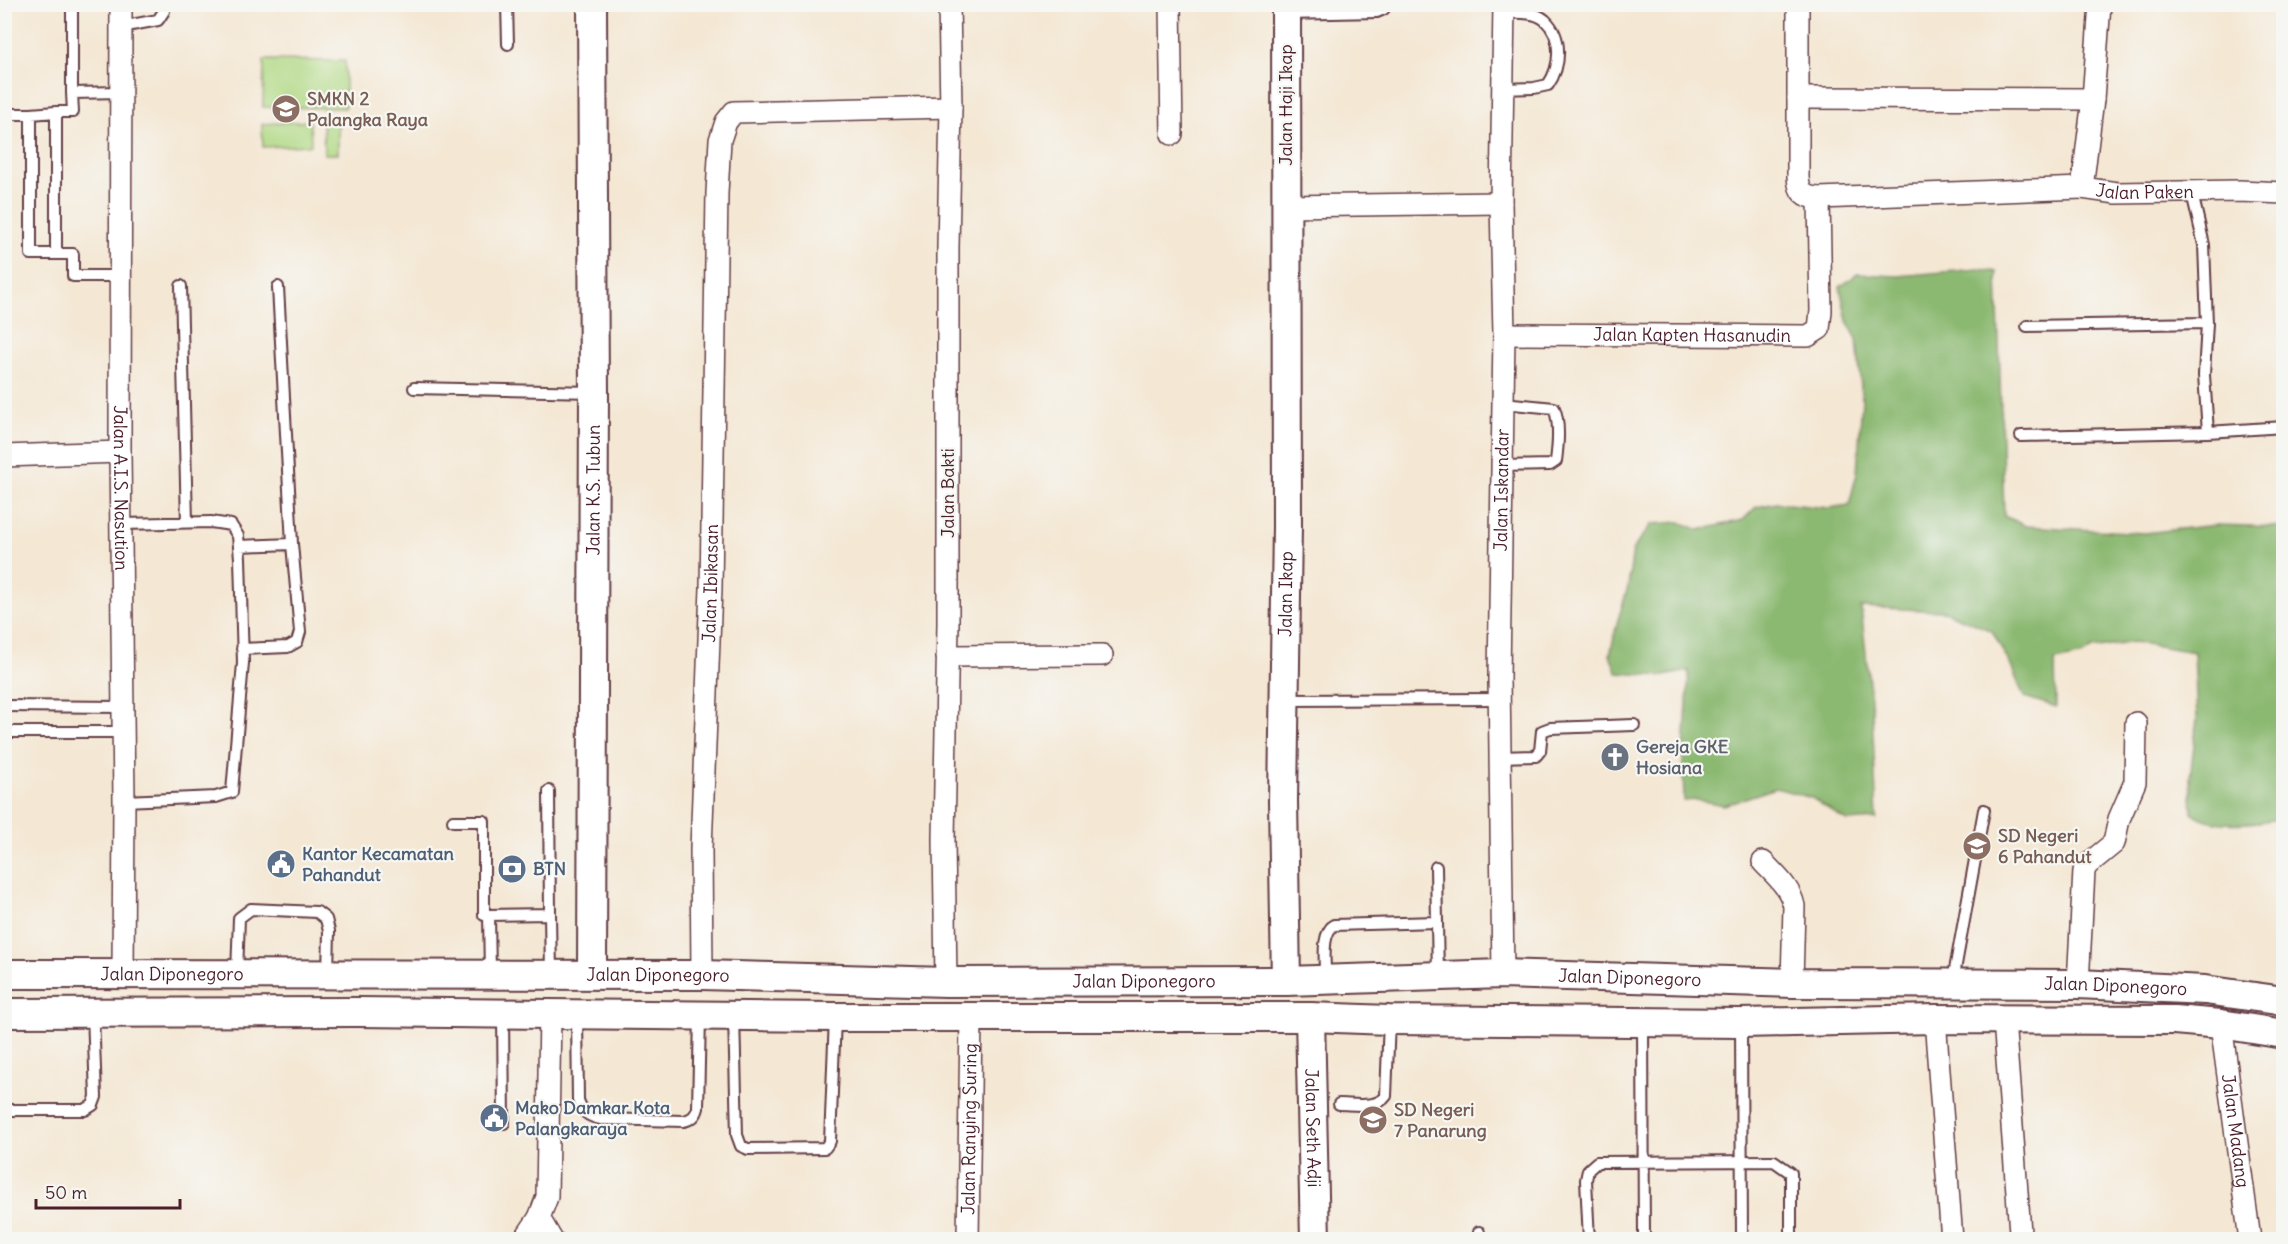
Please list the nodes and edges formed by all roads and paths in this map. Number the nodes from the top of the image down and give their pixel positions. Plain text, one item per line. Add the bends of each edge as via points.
1 (72, 4) edge
2 (121, 4) edge
3 (163, 4) edge
4 (507, 4) edge
5 (592, 4) edge
6 (949, 4) edge
7 (1170, 4) edge
8 (1385, 4) edge
9 (1798, 4) edge
10 (2100, 4) edge
11 (1286, 9) edge
12 (1504, 9) edge
13 (121, 27) junction
14 (508, 44) dead end
15 (1503, 89) junction
16 (120, 92) junction
17 (72, 93) junction
18 (1798, 98) junction
19 (2093, 99) junction
20 (951, 108) junction
21 (56, 112) junction
22 (4, 114) edge
23 (31, 114) junction
24 (1172, 134) dead end
25 (2082, 188) junction
26 (2192, 193) junction
27 (2283, 193) edge
28 (1819, 198) junction
29 (1501, 203) junction
30 (1286, 206) junction
31 (56, 254) junction
32 (120, 276) junction
33 (182, 286) dead end
34 (278, 287) dead end
35 (2207, 323) junction
36 (2026, 326) dead end
37 (1504, 334) junction
38 (414, 388) dead end
39 (594, 392) junction
40 (1503, 403) junction
41 (2283, 427) edge
42 (2208, 432) junction
43 (2021, 436) dead end
44 (120, 452) junction
45 (4, 456) edge
46 (1502, 466) junction
47 (187, 522) junction
48 (122, 524) junction
49 (292, 544) junction
50 (239, 546) junction
51 (242, 649) junction
52 (1102, 655) dead end
53 (947, 656) junction
54 (1500, 699) junction
55 (1284, 700) junction
56 (4, 706) edge
57 (122, 707) junction
58 (2136, 723) dead end
59 (1634, 725) dead end
60 (4, 732) edge
61 (122, 732) junction
62 (1500, 757) junction
63 (549, 791) dead end
64 (124, 801) junction
65 (1984, 810) dead end
66 (453, 821) dead end
67 (1763, 862) dead end
68 (1436, 867) dead end
69 (489, 915) junction
70 (550, 915) junction
71 (1437, 922) junction
72 (360, 973) junction
73 (4, 974) edge
74 (123, 974) junction
75 (237, 974) junction
76 (328, 974) junction
77 (490, 974) junction
78 (592, 974) junction
79 (1503, 974) junction
80 (551, 975) junction
81 (702, 975) junction
82 (1438, 976) junction
83 (1643, 978) junction
84 (1326, 980) junction
85 (1286, 981) junction
86 (1739, 981) junction
87 (946, 982) junction
88 (1792, 983) junction
89 (1953, 984) junction
90 (2078, 984) junction
91 (2283, 1001) edge
92 (359, 1012) junction
93 (4, 1013) edge
94 (93, 1013) junction
95 (503, 1013) junction
96 (563, 1014) junction
97 (700, 1015) junction
98 (734, 1016) junction
99 (835, 1017) junction
100 (971, 1017) junction
101 (1310, 1017) junction
102 (1935, 1019) junction
103 (1389, 1020) junction
104 (2004, 1020) junction
105 (1643, 1022) junction
106 (1741, 1023) junction
107 (2221, 1024) junction
108 (2283, 1034) edge
109 (1339, 1104) dead end
110 (4, 1110) edge
111 (504, 1123) dead end
112 (1742, 1160) junction
113 (1644, 1163) junction
114 (539, 1218) junction
115 (2020, 1232) dead end
116 (524, 1239) edge
117 (552, 1239) edge
118 (968, 1239) edge
119 (1315, 1239) edge
120 (1589, 1239) edge
121 (1644, 1239) edge
122 (1742, 1239) edge
123 (1791, 1239) edge
124 (1952, 1239) edge
125 (2250, 1239) edge

1 - 17 lane
2 - 13 street, Jalan A.I.S. Nasution
3 - 13 lane via 164,11 158,20
4 - 14 lane
5 - 39 main road, Jalan K.S. Tubun
6 - 20 street, Jalan Bakti
7 - 24 street
8 - 11 lane via 1377,12
9 - 18 street
10 - 19 street, Jalan Paken
11 - 30 main road, Jalan Haji Ikap
12 - 15 street, Jalan Iskandar
12 - 15 lane via 1544,19 1555,33 1558,59 1556,74 1548,85
13 - 16 street, Jalan A.I.S. Nasution
15 - 29 street, Jalan Iskandar
16 - 17 lane
16 - 32 street, Jalan A.I.S. Nasution
17 - 21 lane via 73,112
18 - 19 street
18 - 28 street via 1799,189 1808,197
19 - 25 street, Jalan Paken
20 - 53 street, Jalan Bakti
20 - 81 street, Jalan Ibikasan via 735,112 726,122 720,140 711,588 701,849
21 - 23 lane
21 - 31 lane
22 - 23 lane
23 - 31 lane via 31,254
25 - 26 street, Jalan Paken via 2117,193
25 - 28 street
26 - 27 street, Jalan Paken
26 - 35 lane via 2204,245
28 - 37 street, Jalan Kapten Hasanudin via 1821,310 1819,329 1808,336
29 - 30 street
29 - 37 street, Jalan Iskandar
30 - 55 main road, Jalan Ikap
31 - 32 lane via 73,254 73,276
32 - 44 street, Jalan A.I.S. Nasution
33 - 47 lane
34 - 49 lane
35 - 36 lane
35 - 42 lane via 2204,375
37 - 40 street, Jalan Iskandar
38 - 39 lane
39 - 78 main road, Jalan K.S. Tubun
40 - 46 street, Jalan Iskandar
40 - 46 lane via 1554,408 1557,453 1556,461 1550,465
41 - 42 lane
42 - 43 lane
44 - 45 street
44 - 48 street, Jalan A.I.S. Nasution
46 - 54 street, Jalan Iskandar
47 - 48 lane
47 - 50 lane via 231,525
48 - 57 street, Jalan A.I.S. Nasution
49 - 50 lane
49 - 51 lane via 300,632 297,642 288,647
50 - 51 lane
51 - 64 lane via 232,792 216,797
52 - 53 street
53 - 87 street, Jalan Bakti
54 - 55 lane
54 - 62 street, Jalan Iskandar
55 - 85 main road, Jalan Ikap
56 - 57 lane
57 - 61 street, Jalan A.I.S. Nasution
58 - 90 street via 2135,782 2119,819 2114,843 2085,871
59 - 62 lane via 1550,728 1542,730 1536,756
60 - 61 lane
61 - 64 street, Jalan A.I.S. Nasution
62 - 79 street, Jalan Iskandar
63 - 70 lane
64 - 74 street, Jalan A.I.S. Nasution
65 - 89 lane
66 - 69 lane via 484,821 484,915
67 - 88 street via 1792,896
68 - 71 lane
69 - 70 lane
69 - 77 lane
70 - 80 lane
71 - 82 lane
71 - 84 lane via 1334,925 1326,937
72 - 76 main road, Jalan Diponegoro
72 - 77 main road, Jalan Diponegoro
72 - 92 main road
73 - 74 main road, Jalan Diponegoro
74 - 75 main road, Jalan Diponegoro
75 - 76 main road, Jalan Diponegoro
75 - 76 lane via 239,918 251,909 317,912 326,919
77 - 80 main road, Jalan Diponegoro
78 - 80 main road, Jalan Diponegoro
78 - 81 main road, Jalan Diponegoro
79 - 82 main road, Jalan Diponegoro
79 - 83 main road, Jalan Diponegoro
81 - 87 main road, Jalan Diponegoro
82 - 84 main road, Jalan Diponegoro
83 - 86 main road, Jalan Diponegoro
83 - 105 main road
84 - 85 main road, Jalan Diponegoro
85 - 87 main road, Jalan Diponegoro
86 - 88 main road, Jalan Diponegoro
86 - 106 main road
88 - 89 main road, Jalan Diponegoro
89 - 90 main road, Jalan Diponegoro
90 - 91 main road, Jalan Diponegoro via 2205,990
92 - 94 main road, Jalan Diponegoro
92 - 95 main road, Jalan Diponegoro
93 - 94 main road, Jalan Diponegoro
94 - 110 lane via 93,1105 85,1110
95 - 96 main road, Jalan Diponegoro
95 - 111 lane
96 - 97 main road, Jalan Diponegoro
96 - 97 lane via 578,1100 590,1117 684,1121 692,1119 698,1108
96 - 114 street via 548,1197
97 - 98 main road, Jalan Diponegoro
98 - 99 main road, Jalan Diponegoro
98 - 99 lane via 737,1135 741,1146 748,1149 825,1148 831,1141
99 - 100 main road, Jalan Diponegoro
100 - 101 main road, Jalan Diponegoro
100 - 118 street, Jalan Ranying Suring
101 - 103 main road, Jalan Diponegoro
101 - 119 main road, Jalan Seth Adji
102 - 104 main road, Jalan Diponegoro
102 - 106 main road, Jalan Diponegoro
102 - 124 street
103 - 105 main road, Jalan Diponegoro
103 - 109 lane via 1386,1096 1376,1104
104 - 107 main road, Jalan Diponegoro via 2174,1020
104 - 115 street
105 - 106 main road, Jalan Diponegoro
105 - 113 lane
106 - 112 lane
107 - 108 main road, Jalan Diponegoro
107 - 125 street, Jalan Madang
112 - 113 lane
112 - 122 lane
112 - 123 lane via 1774,1161 1791,1173
113 - 120 lane via 1597,1162 1588,1170
113 - 121 lane
114 - 116 street
114 - 117 street

